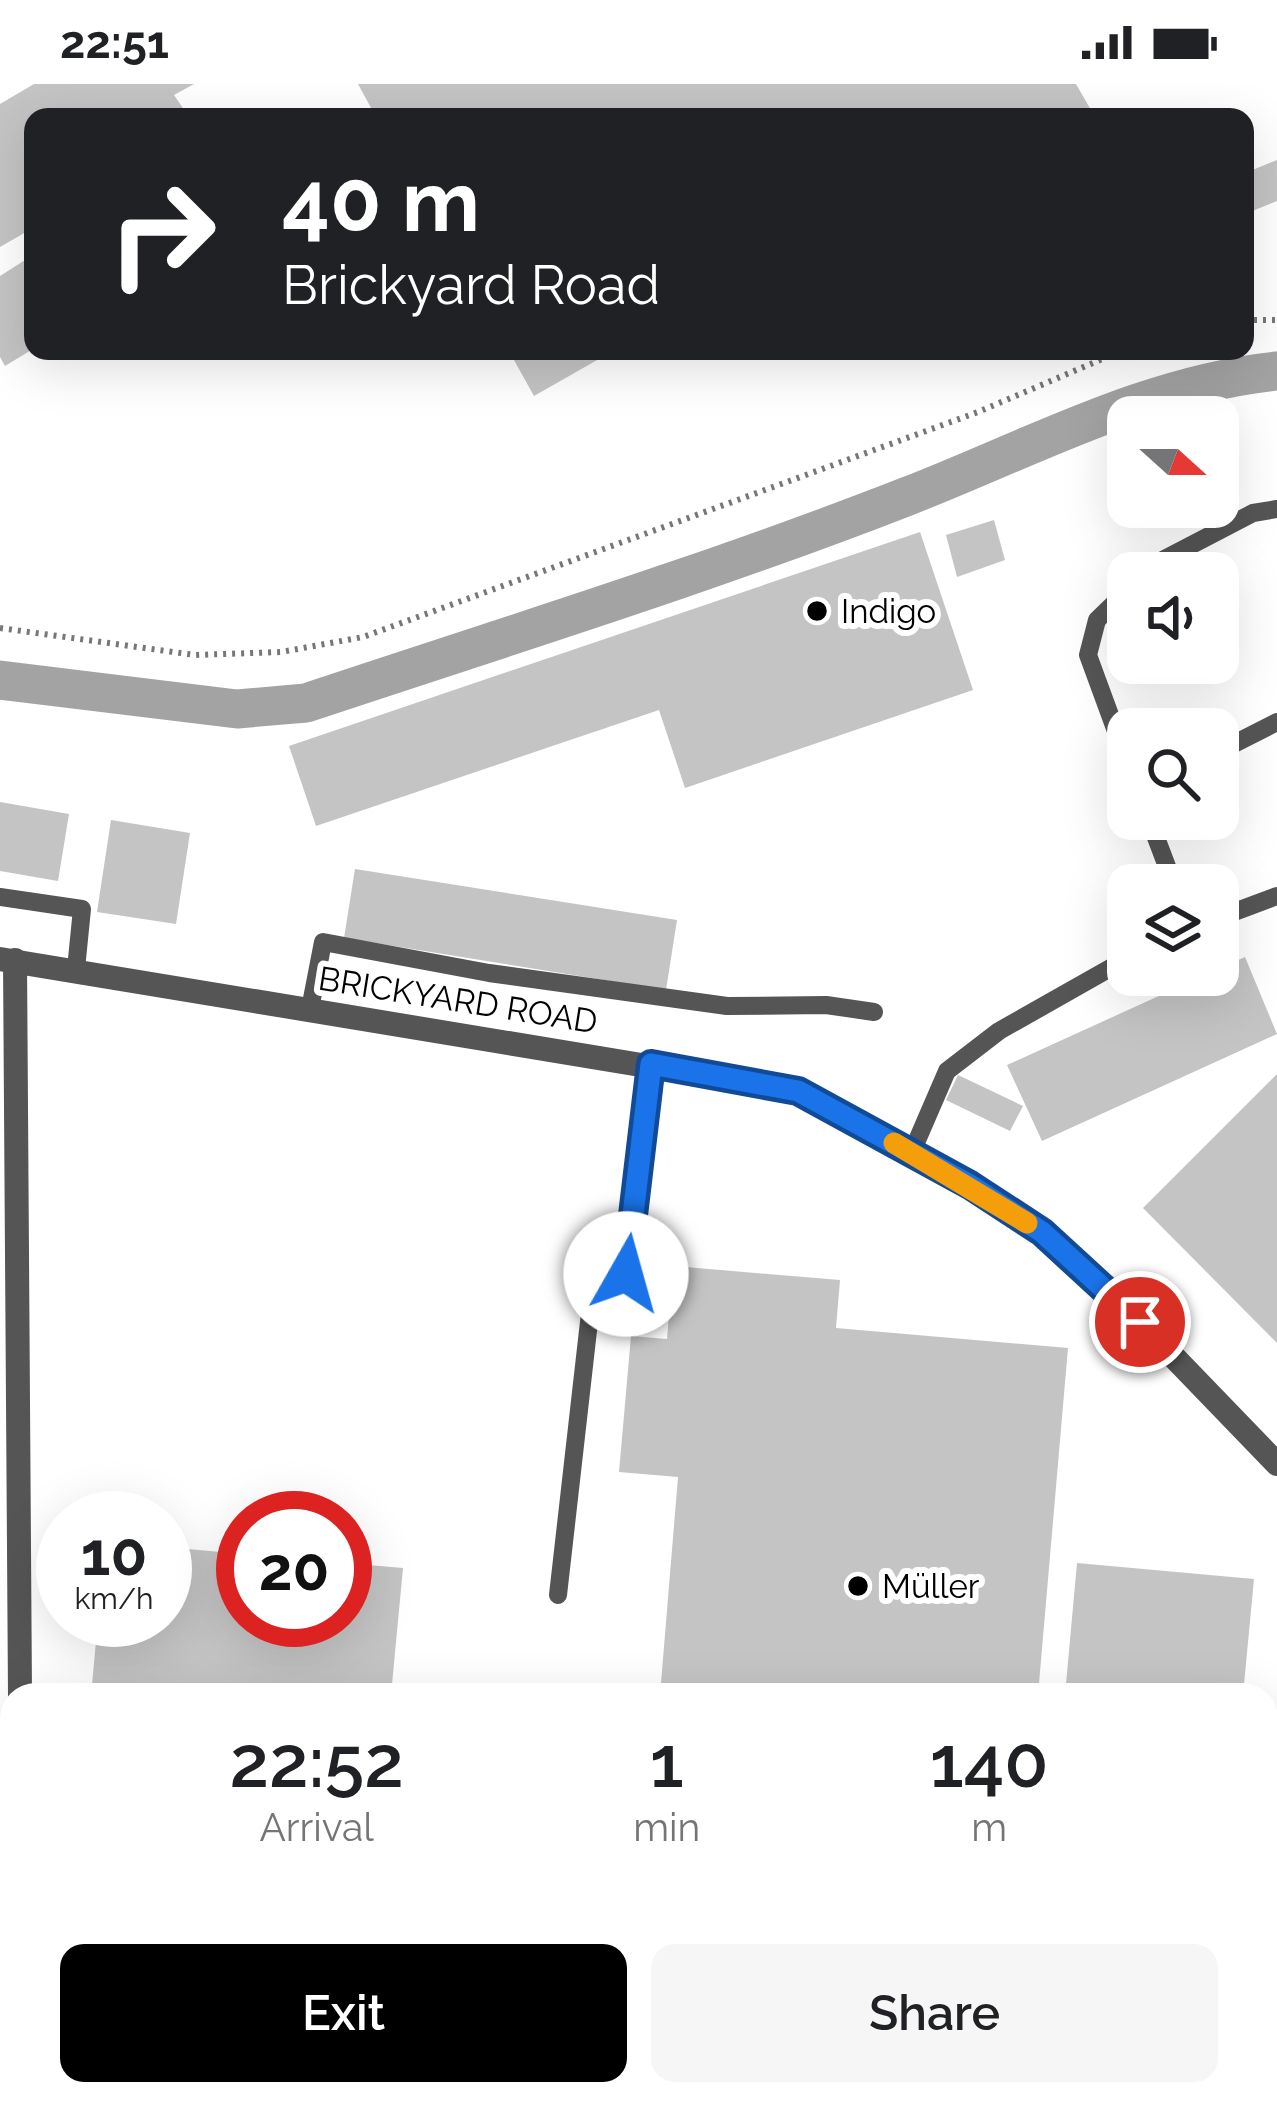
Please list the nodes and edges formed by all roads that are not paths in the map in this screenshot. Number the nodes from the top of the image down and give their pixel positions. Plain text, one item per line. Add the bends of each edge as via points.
1 (1277, 509) edge
2 (1179, 552) edge
3 (1107, 610) edge
4 (1107, 708) edge
5 (1277, 722) edge
6 (1239, 741) edge
7 (1277, 896) edge
8 (0, 897) edge
9 (1239, 910) edge
10 (7, 960) edge
11 (76, 969) junction
12 (1107, 970) edge
13 (310, 1009) junction
14 (874, 1012) dead end
15 (651, 1064) junction
16 (911, 1152) junction
17 (1277, 1464) edge
18 (557, 1595) dead end
19 (20, 1683) edge

1 - 2 lane
3 - 4 lane via 1088,655
5 - 6 lane
7 - 9 lane
8 - 11 lane via 82,909
10 - 11 street, BRICKYARD ROAD
10 - 19 street
11 - 13 street, BRICKYARD ROAD
12 - 16 lane via 999,1031 947,1071
13 - 14 lane via 323,942 727,1006
13 - 15 street, BRICKYARD ROAD
15 - 16 street, BRICKYARD ROAD via 798,1091
15 - 18 lane via 626,1274 595,1269
16 - 17 street, BRICKYARD ROAD via 1042,1232

